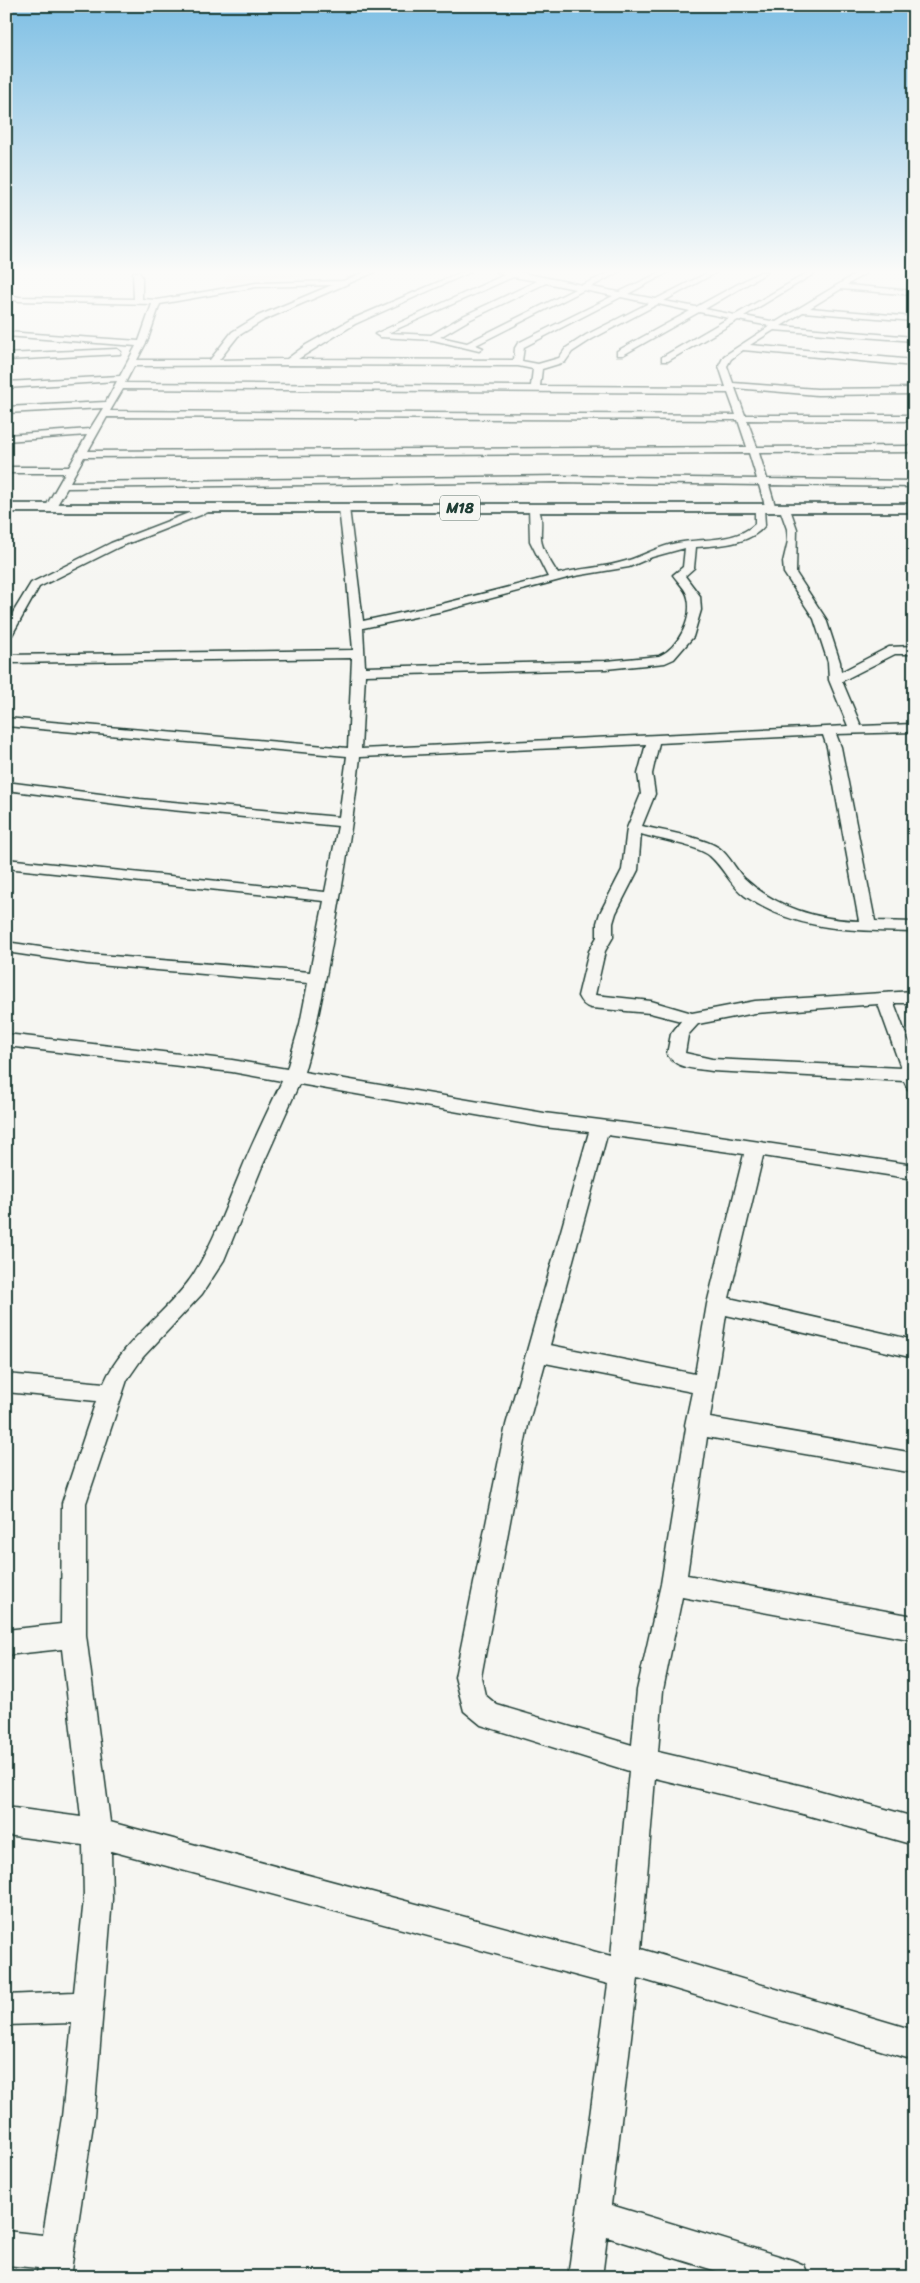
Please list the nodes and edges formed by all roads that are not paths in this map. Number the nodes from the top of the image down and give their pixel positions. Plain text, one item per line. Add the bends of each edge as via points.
1 (124, 379) edge
2 (537, 379) edge
3 (727, 379) edge
4 (122, 382) junction
5 (6, 385) edge
6 (730, 388) junction
7 (536, 389) junction
8 (914, 391) edge
9 (106, 409) junction
10 (6, 410) edge
11 (742, 417) junction
12 (914, 418) edge
13 (94, 432) junction
14 (6, 438) edge
15 (753, 449) junction
16 (914, 450) edge
17 (82, 454) junction
18 (6, 470) edge
19 (72, 470) junction
20 (764, 482) junction
21 (914, 484) edge
22 (63, 485) junction
23 (6, 508) edge
24 (50, 508) junction
25 (344, 508) junction
26 (914, 508) edge
27 (207, 509) junction
28 (533, 509) junction
29 (765, 509) junction
30 (785, 509) junction
31 (691, 544) junction
32 (554, 578) junction
33 (357, 626) junction
34 (6, 635) edge
35 (914, 650) edge
36 (359, 654) junction
37 (6, 660) edge
38 (358, 671) junction
39 (835, 680) junction
40 (6, 722) edge
41 (914, 728) edge
42 (856, 729) junction
43 (828, 731) junction
44 (654, 739) junction
45 (354, 753) junction
46 (6, 786) edge
47 (346, 822) junction
48 (634, 828) junction
49 (6, 863) edge
50 (331, 897) junction
51 (868, 926) junction
52 (914, 927) edge
53 (6, 947) edge
54 (318, 978) junction
55 (914, 997) edge
56 (884, 998) junction
57 (692, 1019) junction
58 (6, 1040) edge
59 (294, 1075) junction
60 (913, 1078) edge
61 (599, 1128) junction
62 (755, 1149) junction
63 (914, 1172) edge
64 (717, 1304) junction
65 (914, 1349) edge
66 (537, 1352) junction
67 (6, 1383) edge
68 (703, 1385) junction
69 (110, 1393) junction
70 (696, 1425) junction
71 (914, 1463) edge
72 (673, 1584) junction
73 (914, 1628) edge
74 (73, 1635) junction
75 (6, 1643) edge
76 (644, 1762) junction
77 (6, 1821) edge
78 (914, 1831) edge
79 (97, 1833) junction
80 (625, 1967) junction
81 (87, 2007) junction
82 (6, 2010) edge
83 (914, 2045) edge
84 (592, 2216) junction
85 (6, 2248) edge
86 (54, 2265) edge
87 (585, 2277) edge
88 (792, 2277) edge

1 - 4 street
2 - 7 street
3 - 6 street
4 - 5 street
4 - 7 street
4 - 9 street
6 - 7 street
6 - 8 street via 817,392
6 - 11 street
9 - 10 street
9 - 11 street via 283,416
9 - 13 street
11 - 12 street
11 - 15 street
13 - 14 street
13 - 17 street
15 - 16 street
15 - 17 street
15 - 20 street
17 - 19 street
18 - 19 street
19 - 22 street
20 - 21 street
20 - 22 street via 558,479
20 - 29 street
22 - 24 street
23 - 24 main road, M18
24 - 27 main road, M18
25 - 27 main road, M18
25 - 28 main road, M18
25 - 33 street
26 - 30 main road, M18
27 - 34 street via 115,545 35,585
28 - 29 main road, M18
28 - 32 street via 535,541
29 - 30 main road, M18
29 - 31 street via 760,525 753,532 732,540
30 - 39 street via 792,535 790,573 820,619 834,662
31 - 32 street via 657,552 628,564
31 - 38 street via 688,568 679,575 694,596 693,617 687,637 670,656 661,660 606,665
32 - 33 street
33 - 36 street
35 - 39 street via 893,650
36 - 37 street
36 - 38 street
38 - 45 street
39 - 42 street
40 - 45 street
41 - 42 street
42 - 43 street
43 - 44 street
43 - 51 street via 834,747
44 - 45 street
44 - 48 street via 646,769 648,794
45 - 47 street
46 - 47 street
47 - 50 street
48 - 51 street via 715,852 737,881 750,892 793,915 836,925
48 - 57 street via 630,870 608,913 605,937 597,951 586,996 590,1002 651,1007
49 - 50 street
50 - 54 street
51 - 52 street
53 - 54 street via 87,959
54 - 59 street
55 - 56 street
56 - 57 street via 755,1006
56 - 60 street
57 - 60 street via 677,1041 676,1054 681,1060
58 - 59 street
59 - 61 street
59 - 69 street via 207,1272 182,1304 135,1351
61 - 62 street
61 - 66 street
62 - 63 street
62 - 64 street
64 - 65 street
64 - 68 street
66 - 68 street
66 - 76 street via 517,1425 468,1676 473,1702 490,1716
67 - 69 street
68 - 70 street
69 - 74 street via 74,1503
70 - 71 street
70 - 72 street
72 - 73 street
72 - 76 street via 650,1690
74 - 75 street
74 - 79 street
76 - 78 street via 803,1800
76 - 80 street
77 - 79 street
79 - 80 street
79 - 81 street via 98,1899
80 - 83 street
80 - 84 street
81 - 82 street
81 - 86 street via 78,2117
84 - 87 street
84 - 88 street
85 - 86 street

